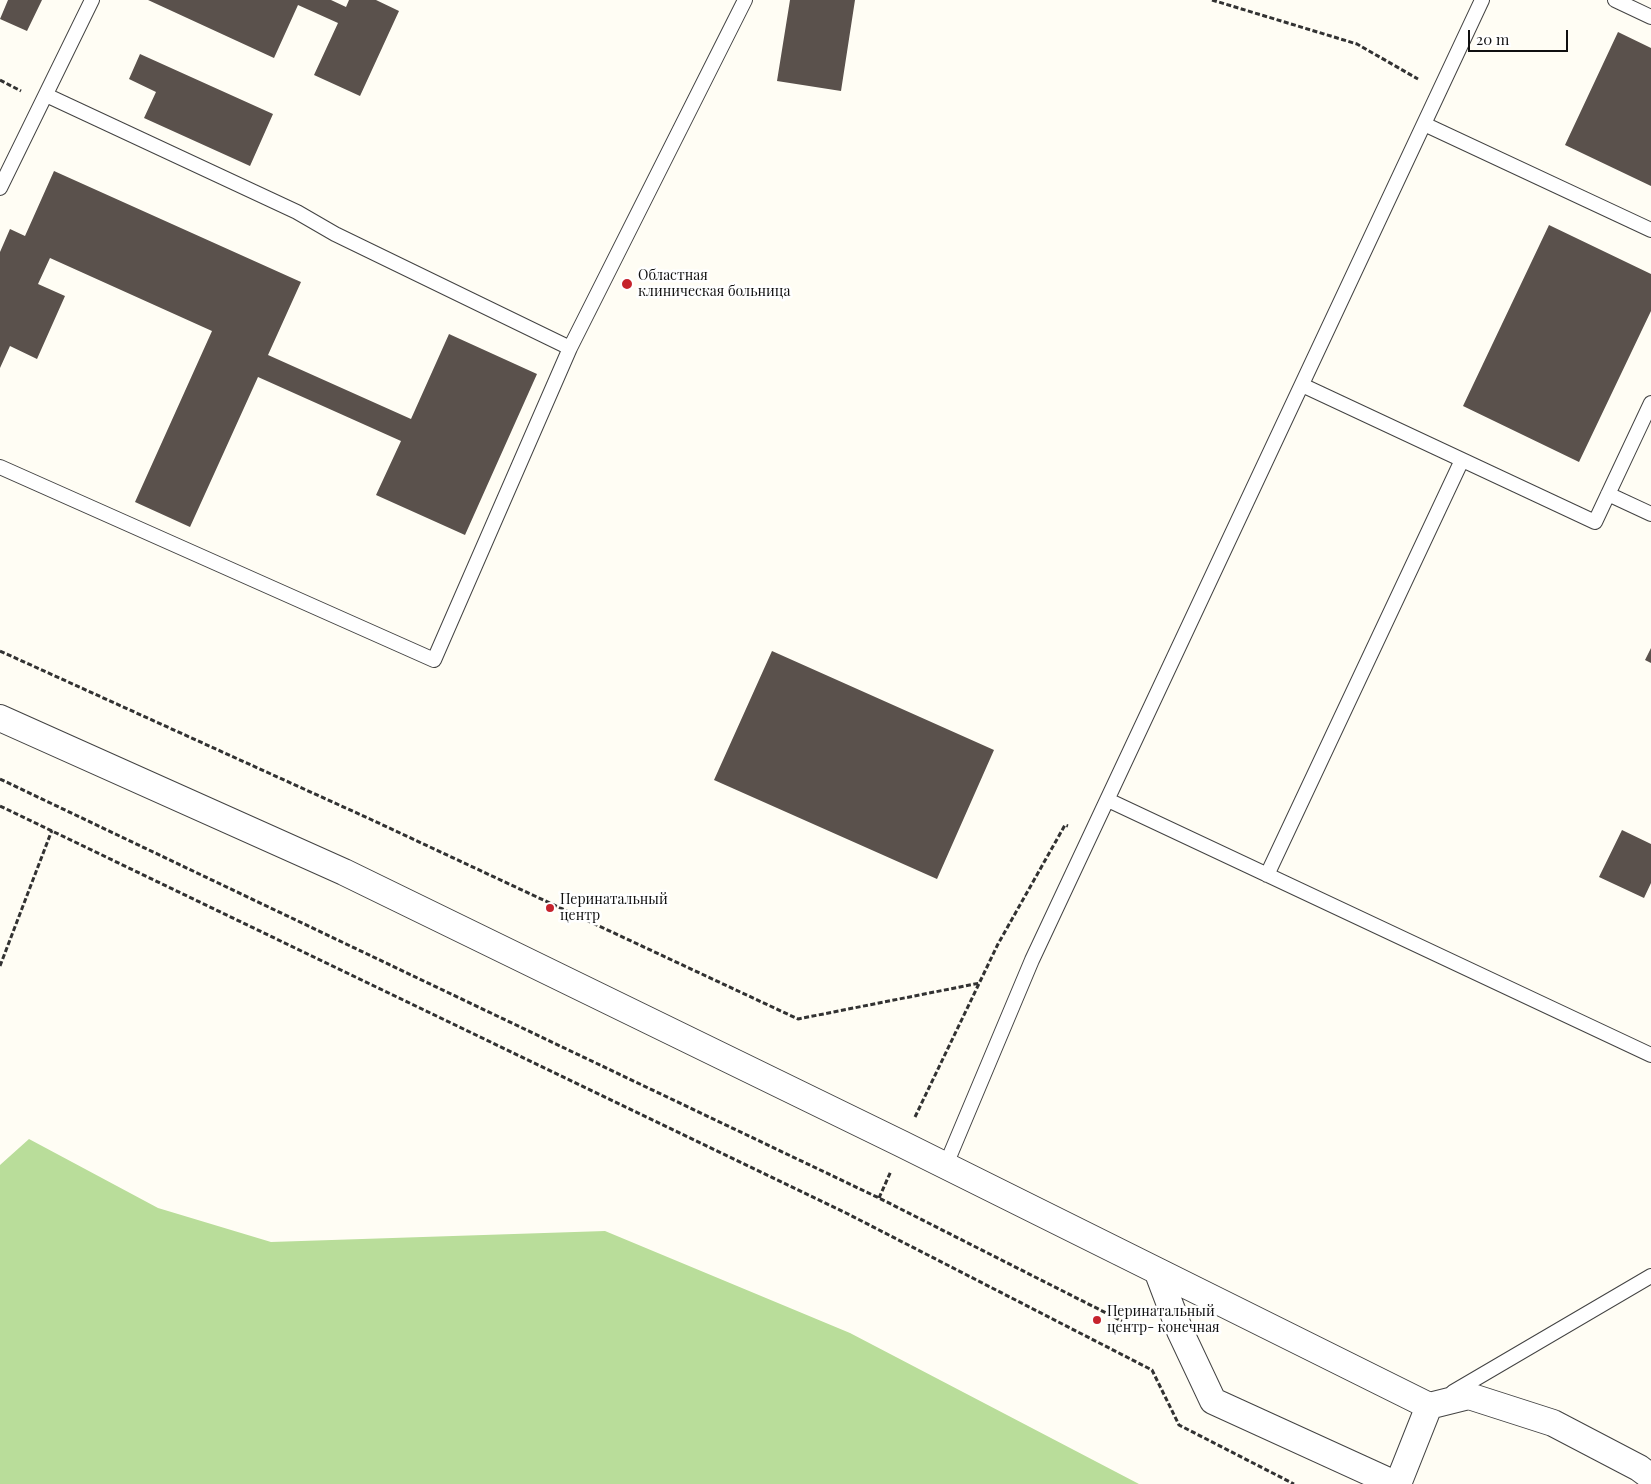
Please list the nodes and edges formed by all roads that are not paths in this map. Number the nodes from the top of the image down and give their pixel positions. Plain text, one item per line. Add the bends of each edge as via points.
1 (92, 0) edge
2 (745, 0) edge
3 (1482, 0) edge
4 (1615, 0) edge
5 (1651, 17) edge
6 (46, 95) junction
7 (1424, 124) junction
8 (0, 188) edge
9 (1651, 230) edge
10 (570, 348) junction
11 (1302, 384) junction
12 (1651, 403) edge
13 (1462, 460) junction
14 (0, 467) edge
15 (1608, 494) junction
16 (1651, 514) edge
17 (0, 718) edge
18 (1108, 800) junction
19 (1267, 875) junction
20 (1651, 1055) edge
21 (945, 1167) junction
22 (1158, 1273) junction
23 (1651, 1276) edge
24 (1429, 1406) junction
25 (1651, 1477) edge
26 (1396, 1484) edge

1 - 6 lane
2 - 10 lane
3 - 7 lane
4 - 5 lane
6 - 8 lane
6 - 10 lane via 297,212 335,234
7 - 9 lane
7 - 11 lane
10 - 14 lane via 434,660
11 - 13 lane
11 - 18 lane
12 - 15 lane
13 - 15 lane via 1595,522
13 - 19 lane
15 - 16 lane
17 - 21 street via 344,872
18 - 19 lane
18 - 21 lane via 1032,960
19 - 20 lane
21 - 22 street
22 - 24 street
22 - 26 street via 1180,1332 1213,1401
23 - 24 lane
24 - 25 street via 1469,1396 1570,1432
24 - 26 street

